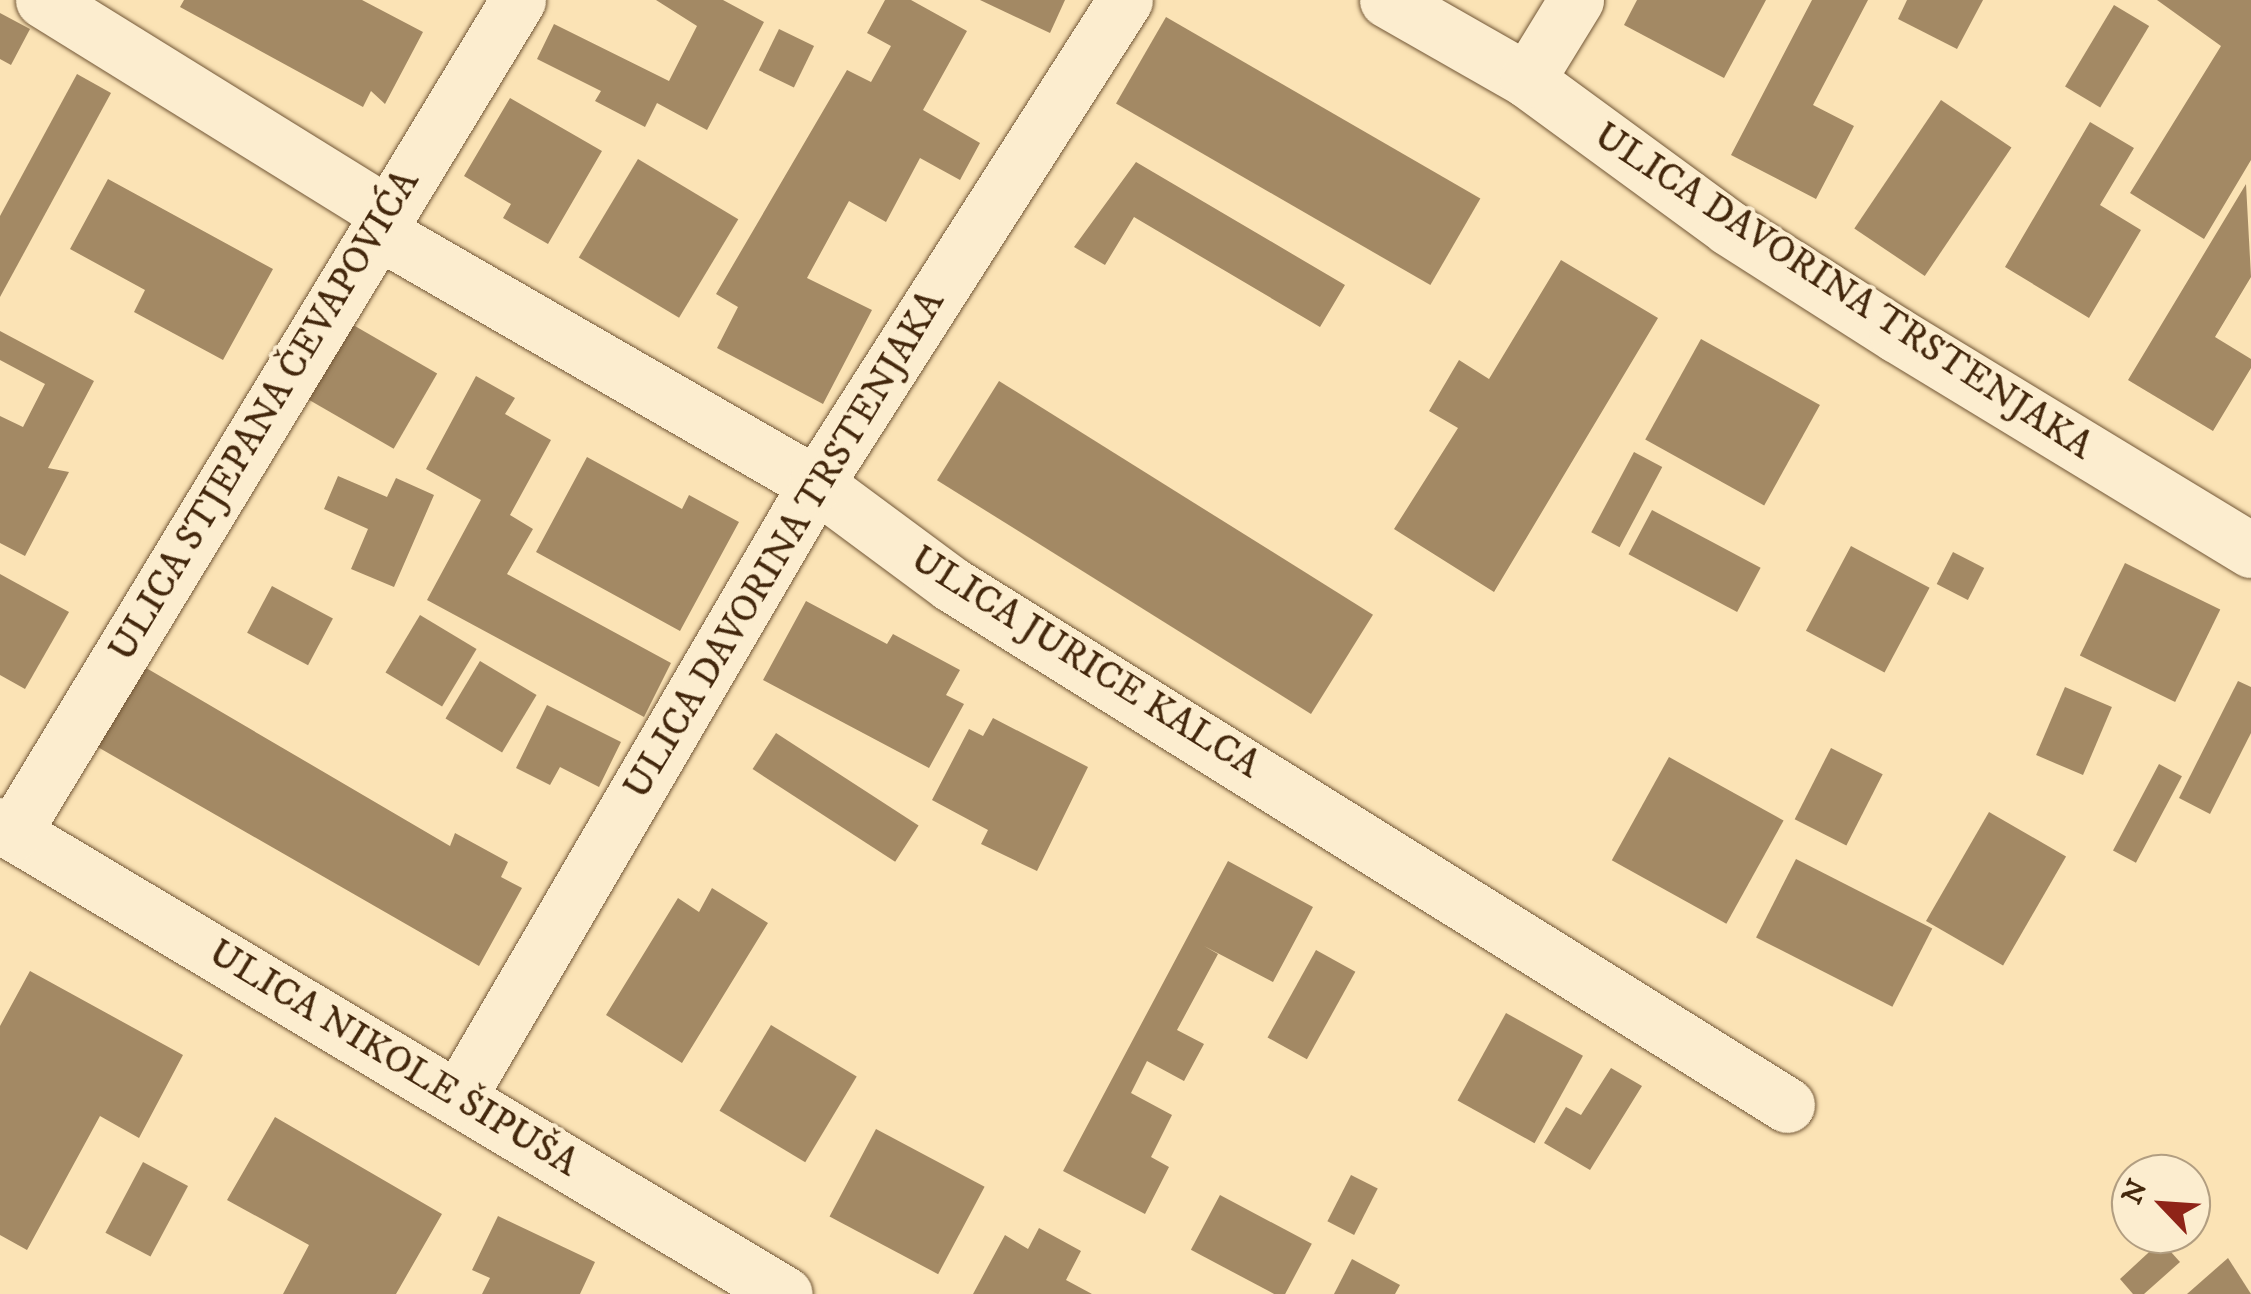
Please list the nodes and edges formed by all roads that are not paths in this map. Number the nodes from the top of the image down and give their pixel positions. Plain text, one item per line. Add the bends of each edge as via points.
1 (43, 0) edge
2 (518, 0) edge
3 (1125, 0) edge
4 (1387, 0) edge
5 (1576, 0) edge
6 (1527, 80) junction
7 (383, 222) junction
8 (816, 484) junction
9 (2251, 550) edge
10 (6, 829) edge
11 (458, 1098) junction
12 (1787, 1105) dead end
13 (786, 1294) edge

1 - 7 street, ULICA JURICE KALCA
2 - 7 street, ULICA STJEPANA ČEVAPOVIĆA
3 - 8 street, ULICA DAVORINA TRSTENJAKA
4 - 6 street, ULICA DAVORINA TRSTENJAKA
5 - 6 street
6 - 9 street, ULICA DAVORINA TRSTENJAKA via 1752,243
7 - 8 street, ULICA JURICE KALCA
7 - 10 street, ULICA STJEPANA ČEVAPOVIĆA
8 - 11 street, ULICA DAVORINA TRSTENJAKA
8 - 12 street, ULICA JURICE KALCA via 951,584
10 - 11 street, ULICA NIKOLE ŠIPUŠA
11 - 13 street, ULICA NIKOLE ŠIPUŠA

